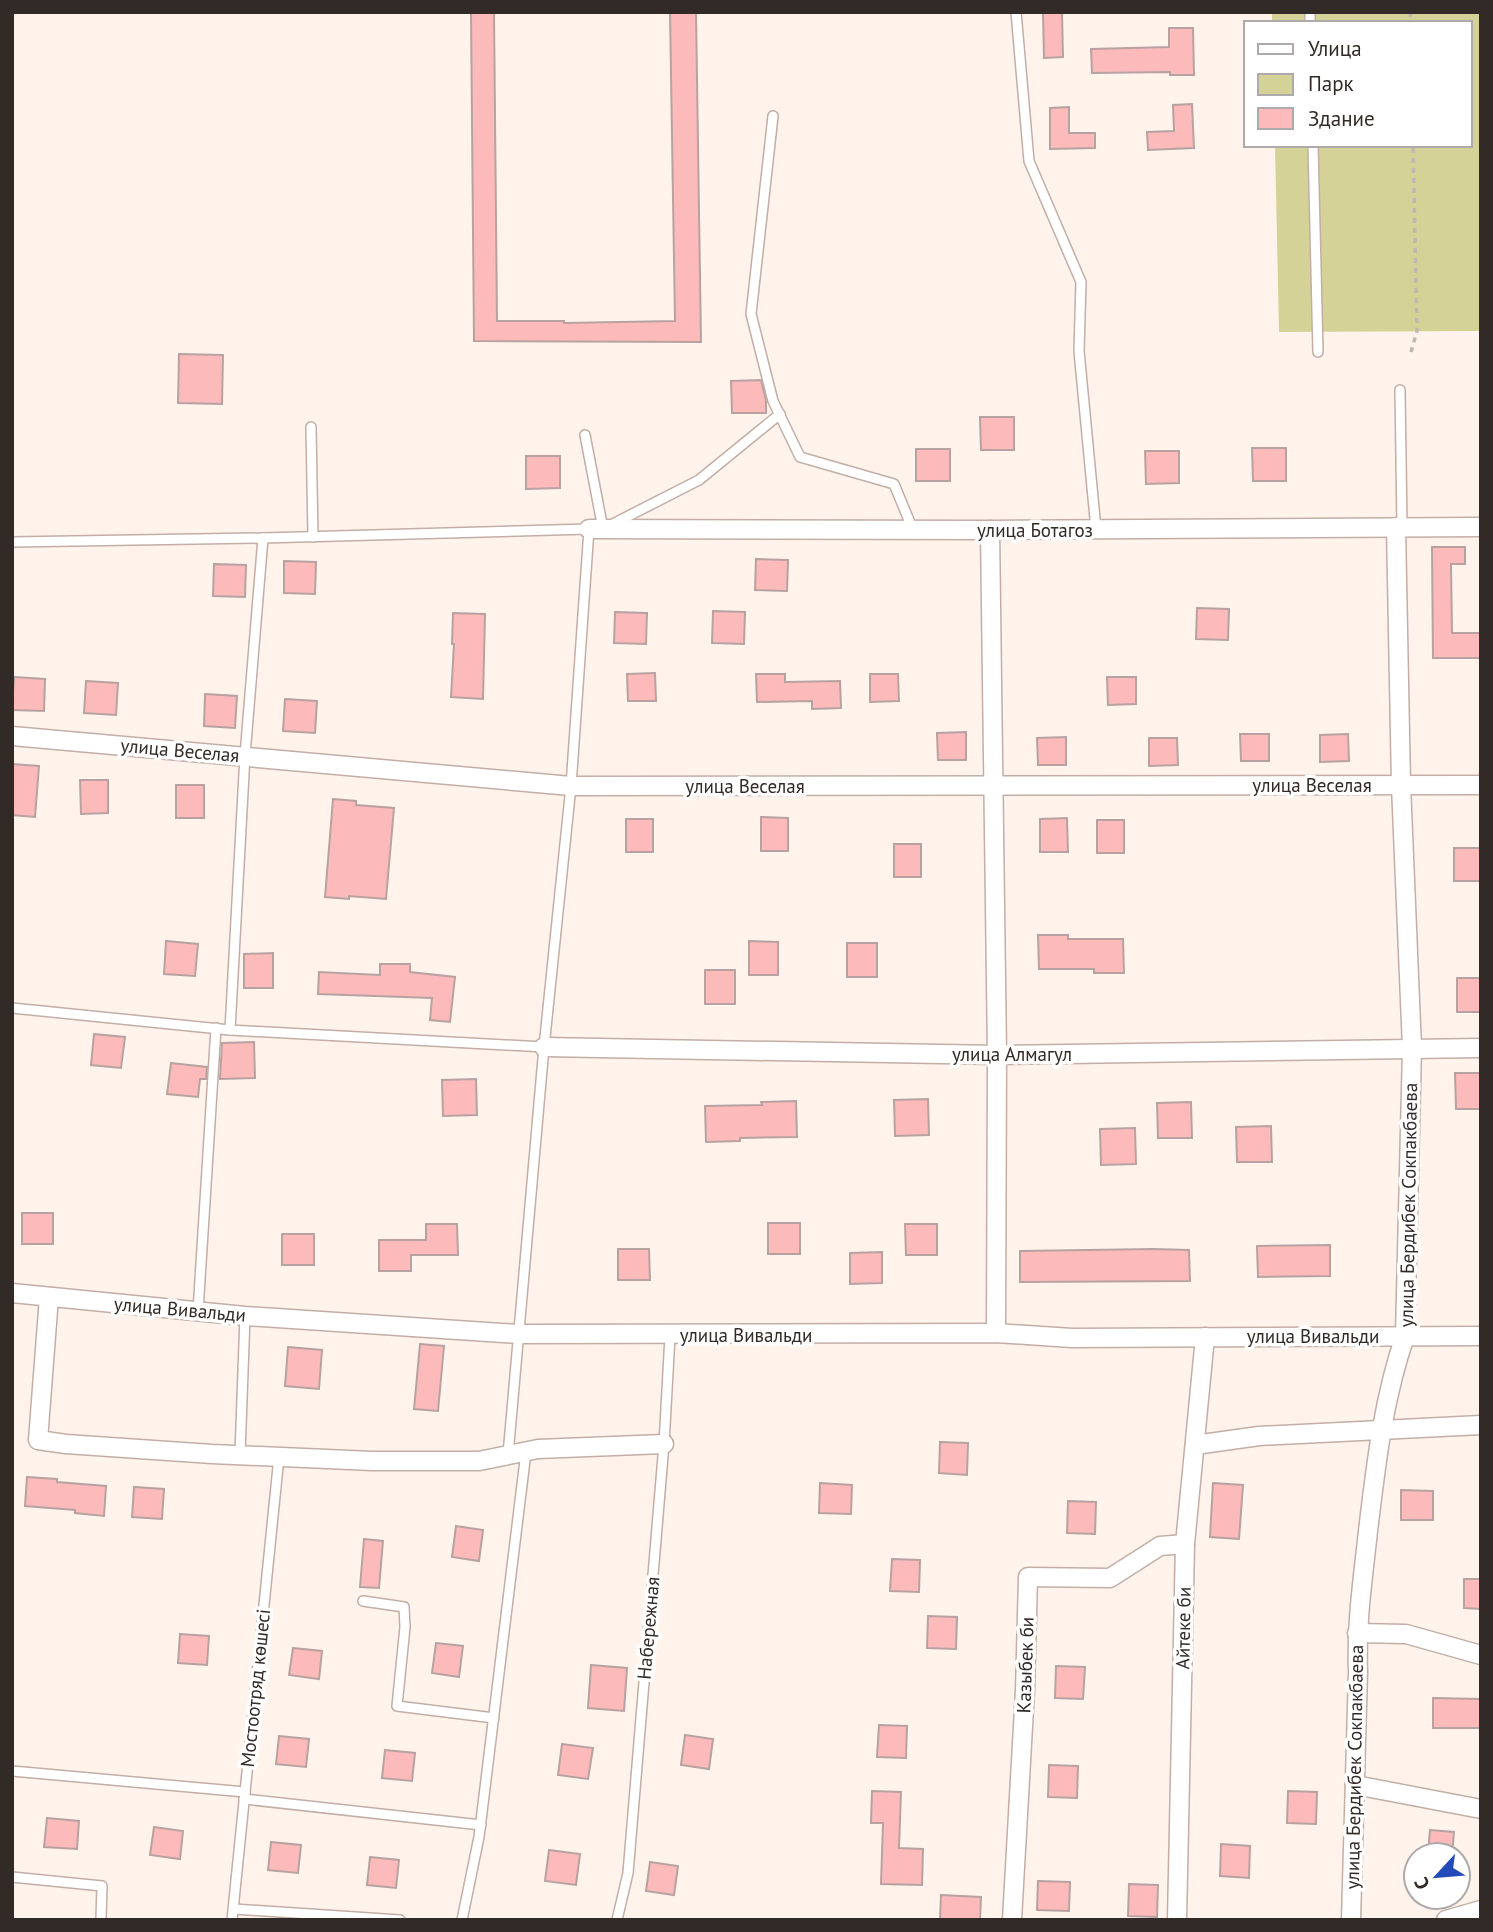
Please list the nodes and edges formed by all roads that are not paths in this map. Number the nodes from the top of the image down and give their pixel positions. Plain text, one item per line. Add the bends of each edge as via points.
1 (1016, 12) edge
2 (773, 116) dead end
3 (1313, 147) edge
4 (1318, 352) dead end
5 (1400, 390) dead end
6 (780, 414) junction
7 (311, 427) dead end
8 (585, 435) dead end
9 (1399, 527) junction
10 (1481, 527) edge
11 (596, 529) junction
12 (1096, 529) junction
13 (913, 530) junction
14 (990, 530) junction
15 (313, 537) junction
16 (263, 538) junction
17 (12, 542) edge
18 (12, 736) edge
19 (245, 755) junction
20 (1401, 785) junction
21 (1481, 785) edge
22 (571, 786) junction
23 (993, 786) junction
24 (12, 1008) edge
25 (216, 1028) junction
26 (230, 1030) junction
27 (544, 1047) junction
28 (1412, 1048) junction
29 (1481, 1048) edge
30 (997, 1055) junction
31 (12, 1293) edge
32 (49, 1297) junction
33 (198, 1311) junction
34 (245, 1316) junction
35 (996, 1333) junction
36 (518, 1335) junction
37 (670, 1336) junction
38 (1405, 1336) junction
39 (1481, 1336) edge
40 (1205, 1337) junction
41 (1481, 1425) edge
42 (1380, 1431) junction
43 (664, 1444) junction
44 (1195, 1444) junction
45 (240, 1454) junction
46 (517, 1454) junction
47 (279, 1457) junction
48 (1185, 1544) junction
49 (363, 1601) dead end
50 (1357, 1633) junction
51 (1481, 1655) edge
52 (494, 1718) junction
53 (12, 1771) edge
54 (1355, 1785) junction
55 (245, 1796) junction
56 (1481, 1809) edge
57 (481, 1825) junction
58 (12, 1877) edge
59 (234, 1909) junction
60 (1481, 1910) edge
61 (101, 1920) edge
62 (232, 1920) edge
63 (400, 1920) edge
64 (463, 1920) edge
65 (617, 1920) edge
66 (1012, 1920) edge
67 (1177, 1920) edge
68 (1351, 1920) edge
69 (1446, 1920) edge

1 - 12 lane via 1029,161 1081,282 1079,351
2 - 6 lane via 751,314
3 - 4 lane
5 - 9 lane
6 - 11 lane via 699,480
6 - 13 lane via 800,457 894,484
7 - 15 lane
8 - 11 lane
9 - 10 street, улица Ботагоз
9 - 12 street, улица Ботагоз
9 - 20 street, улица Бердибек Сокпакбаева
11 - 13 street, улица Ботагоз
11 - 15 lane
11 - 22 lane
12 - 14 street, улица Ботагоз
13 - 14 street, улица Ботагоз
14 - 23 street
15 - 16 lane
16 - 17 lane
16 - 19 lane
18 - 19 street, улица Веселая
19 - 22 street, улица Веселая
19 - 26 lane
20 - 21 street, улица Веселая
20 - 23 street, улица Веселая
20 - 28 street, улица Бердибек Сокпакбаева
22 - 23 street, улица Веселая
22 - 27 lane
23 - 30 street
24 - 25 lane
25 - 26 lane
25 - 33 lane
26 - 27 lane
27 - 30 street, улица Алмагул
27 - 36 lane
28 - 29 street, улица Алмагул
28 - 30 street, улица Алмагул
28 - 38 street, улица Бердибек Сокпакбаева
30 - 35 street
31 - 32 street, улица Вивальди
32 - 33 street, улица Вивальди
32 - 45 street via 38,1440
33 - 34 street, улица Вивальди
34 - 36 street, улица Вивальди
34 - 45 lane
35 - 37 street, улица Вивальди
35 - 40 street, улица Вивальди via 1072,1338
36 - 37 street, улица Вивальди
36 - 46 lane
37 - 43 lane, Набережная
38 - 39 street, улица Вивальди
38 - 40 street, улица Вивальди
38 - 42 street, улица Бердибек Сокпакбаева
40 - 44 street, Айтеке би
41 - 42 street
42 - 44 street
42 - 50 street, улица Бердибек Сокпакбаева
43 - 46 street via 538,1449
43 - 65 lane, Набережная via 628,1873
44 - 48 street, Айтеке би
45 - 47 street
46 - 47 street via 479,1461
46 - 52 lane
47 - 55 lane, Мостоотряд көшесі
48 - 66 street, Казыбек би via 1160,1546 1110,1578 1028,1577
48 - 67 street, Айтеке би
49 - 52 lane via 404,1607 397,1706
50 - 51 street via 1406,1634
50 - 54 street, улица Бердибек Сокпакбаева
52 - 57 lane
53 - 55 lane
54 - 56 street
54 - 68 street, улица Бердибек Сокпакбаева
55 - 57 lane
55 - 59 lane, Мостоотряд көшесі
57 - 64 lane
58 - 61 lane via 102,1886
59 - 62 lane, Мостоотряд көшесі
59 - 63 lane
60 - 69 street

